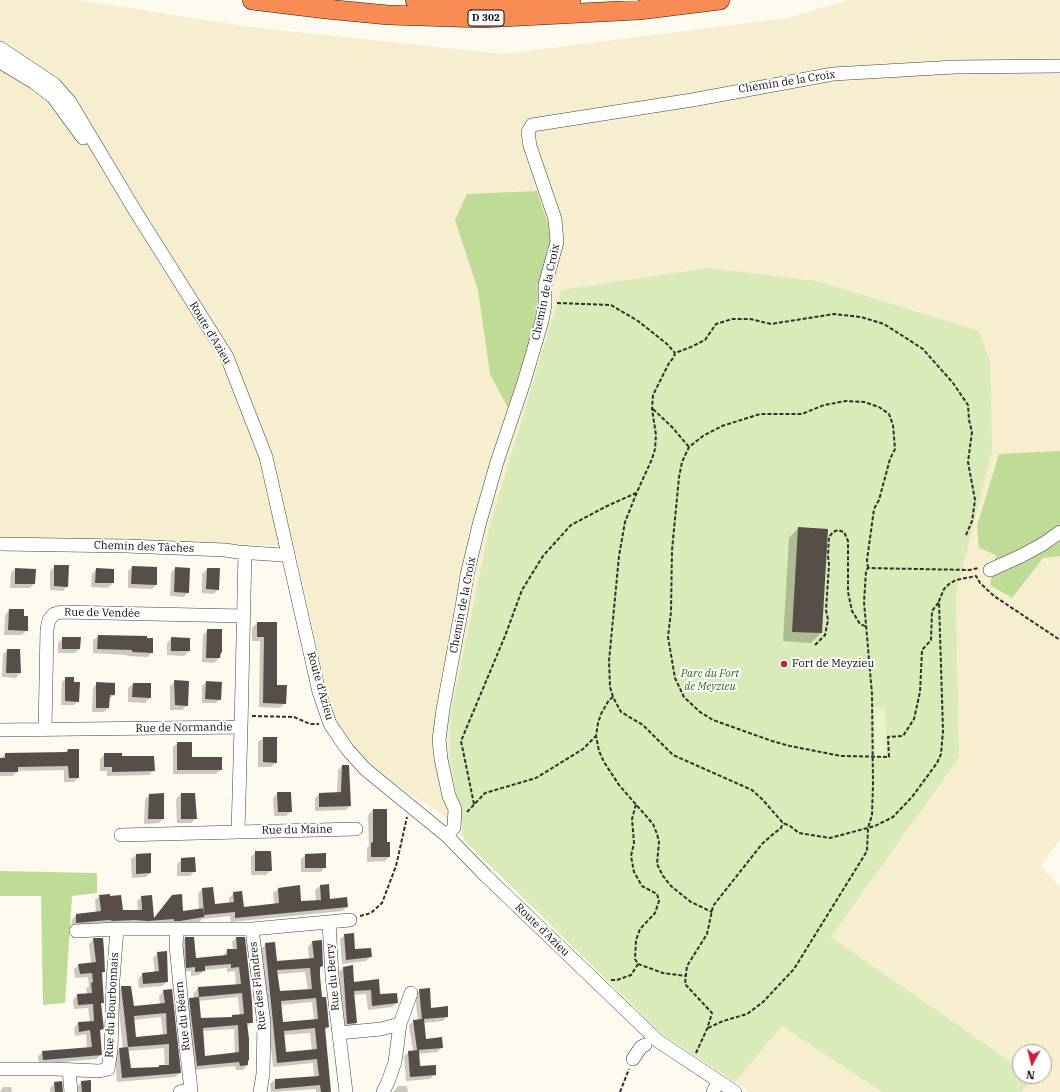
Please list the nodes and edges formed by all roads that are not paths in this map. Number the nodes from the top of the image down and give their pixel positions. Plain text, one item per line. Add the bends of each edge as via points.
1 (252, 0) edge
2 (415, 0) edge
3 (571, 0) edge
4 (720, 0) edge
5 (0, 48) edge
6 (0, 62) edge
7 (1060, 66) edge
8 (134, 209) junction
9 (1060, 532) edge
10 (0, 544) edge
11 (245, 552) junction
12 (288, 554) junction
13 (985, 569) road end
14 (243, 616) junction
15 (241, 721) junction
16 (0, 730) edge
17 (45, 730) junction
18 (356, 829) dead end
19 (238, 832) junction
20 (121, 835) dead end
21 (447, 836) junction
22 (350, 920) road end
23 (329, 922) junction
24 (252, 929) junction
25 (118, 930) junction
26 (177, 930) junction
27 (76, 931) dead end
28 (411, 993) dead end
29 (400, 1024) junction
30 (339, 1032) junction
31 (645, 1045) dead end
32 (633, 1059) road end
33 (0, 1069) edge
34 (70, 1070) junction
35 (733, 1091) edge
36 (72, 1092) edge
37 (180, 1092) edge
38 (260, 1092) edge
39 (346, 1092) edge
40 (383, 1092) edge

1 - 4 highway, D 302 via 388,15 483,18 639,10
2 - 3 highway, D 302
5 - 8 street, Route d'Azieu via 54,84 70,102
6 - 8 street, Route d'Azieu via 53,97
7 - 21 street, Chemin de la Croix via 955,67 833,74 532,125 528,132 530,146 554,219 557,242 545,285 542,321 497,462 467,575 439,740 449,796 455,809 454,827
8 - 12 street, Route d'Azieu via 227,357 266,456
9 - 13 street via 1021,556
10 - 11 street, Chemin des Tâches via 218,549
11 - 12 street, Chemin des Tâches
11 - 14 street, Rue de Normandie
12 - 21 street, Route d'Azieu via 319,692 330,724 347,750 366,769
14 - 15 street, Rue de Normandie
14 - 17 street, Rue de Vendée via 62,612 54,614 46,629
15 - 17 street, Rue de Normandie
15 - 19 street
16 - 17 street, Rue de Normandie
18 - 19 street, Rue du Maine
19 - 20 street, Rue du Maine
21 - 35 street, Route d'Azieu via 658,1041
22 - 23 street
23 - 24 street
23 - 30 street, Rue du Berry
24 - 26 street
24 - 38 street, Rue des Flandres via 264,1024
25 - 26 street
25 - 27 street
25 - 34 street, Rue du Bourbonnais via 112,980 111,1050 108,1069
26 - 37 street, Rue du Béarn via 176,945 191,1090
28 - 29 street
29 - 30 street via 381,1029
29 - 40 street via 395,1062
30 - 39 street, Rue du Berry
31 - 32 street
33 - 34 street, Rue du Bourbonnais
34 - 36 street

